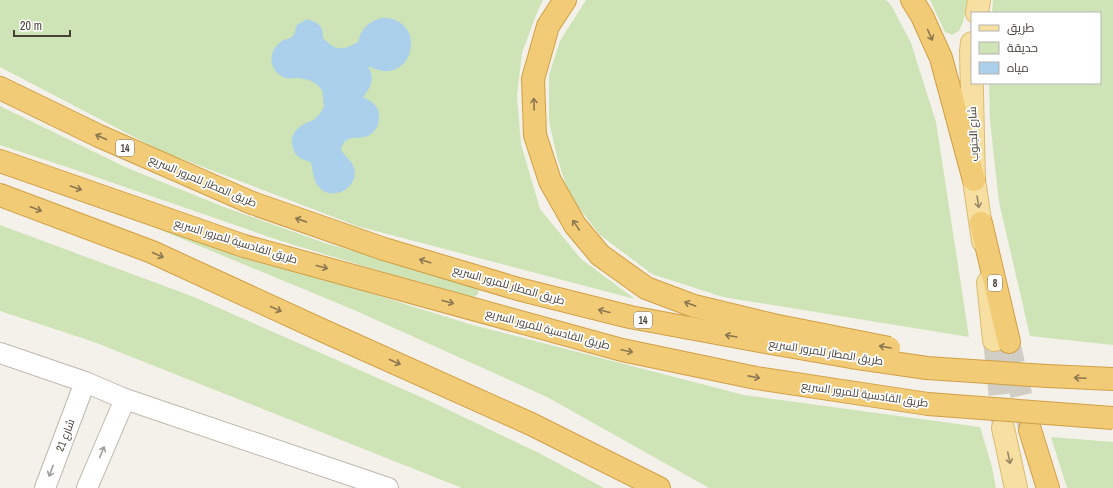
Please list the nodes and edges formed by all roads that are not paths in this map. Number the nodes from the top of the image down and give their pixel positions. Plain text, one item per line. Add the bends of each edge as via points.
1 (565, 0) edge
2 (912, 0) edge
3 (978, 0) edge
4 (977, 12) edge
5 (972, 84) edge
6 (0, 88) edge
7 (0, 161) edge
8 (974, 180) junction
9 (0, 195) edge
10 (981, 223) joint
11 (1001, 341) tunnel mouth
12 (0, 353) edge
13 (1048, 376) junction
14 (1113, 380) edge
15 (85, 382) junction
16 (125, 399) junction
17 (1113, 418) edge
18 (1003, 428) tunnel mouth
19 (1030, 430) tunnel mouth
20 (45, 488) edge
21 (87, 488) edge
22 (388, 488) edge
23 (659, 488) edge
24 (1016, 488) edge
25 (1048, 488) edge

13 -> 1 highway, bridge via 852,341 694,306 646,288 600,255 576,225 550,181 535,135 533,79 548,26
2 -> 8 highway via 941,58
3 - 4 main road
5 - 8 main road, شارع الجنوب
13 -> 6 highway, طريق المطار للمرور السريع / 14, bridge via 927,368 851,357 630,317 518,289 384,249 252,203 99,136
7 -> 17 highway, طريق القادسية للمرور السريع, bridge via 244,246 622,350 756,378 928,404
8 -> 10 main road, شارع الجنوب
9 -> 23 highway via 152,252 531,424
10 - 11 highway, 8
12 - 15 street
14 -> 13 highway
15 - 16 street
15 -> 20 street, شارع 21
21 -> 16 street
16 - 22 street
18 -> 24 main road
19 - 25 highway

